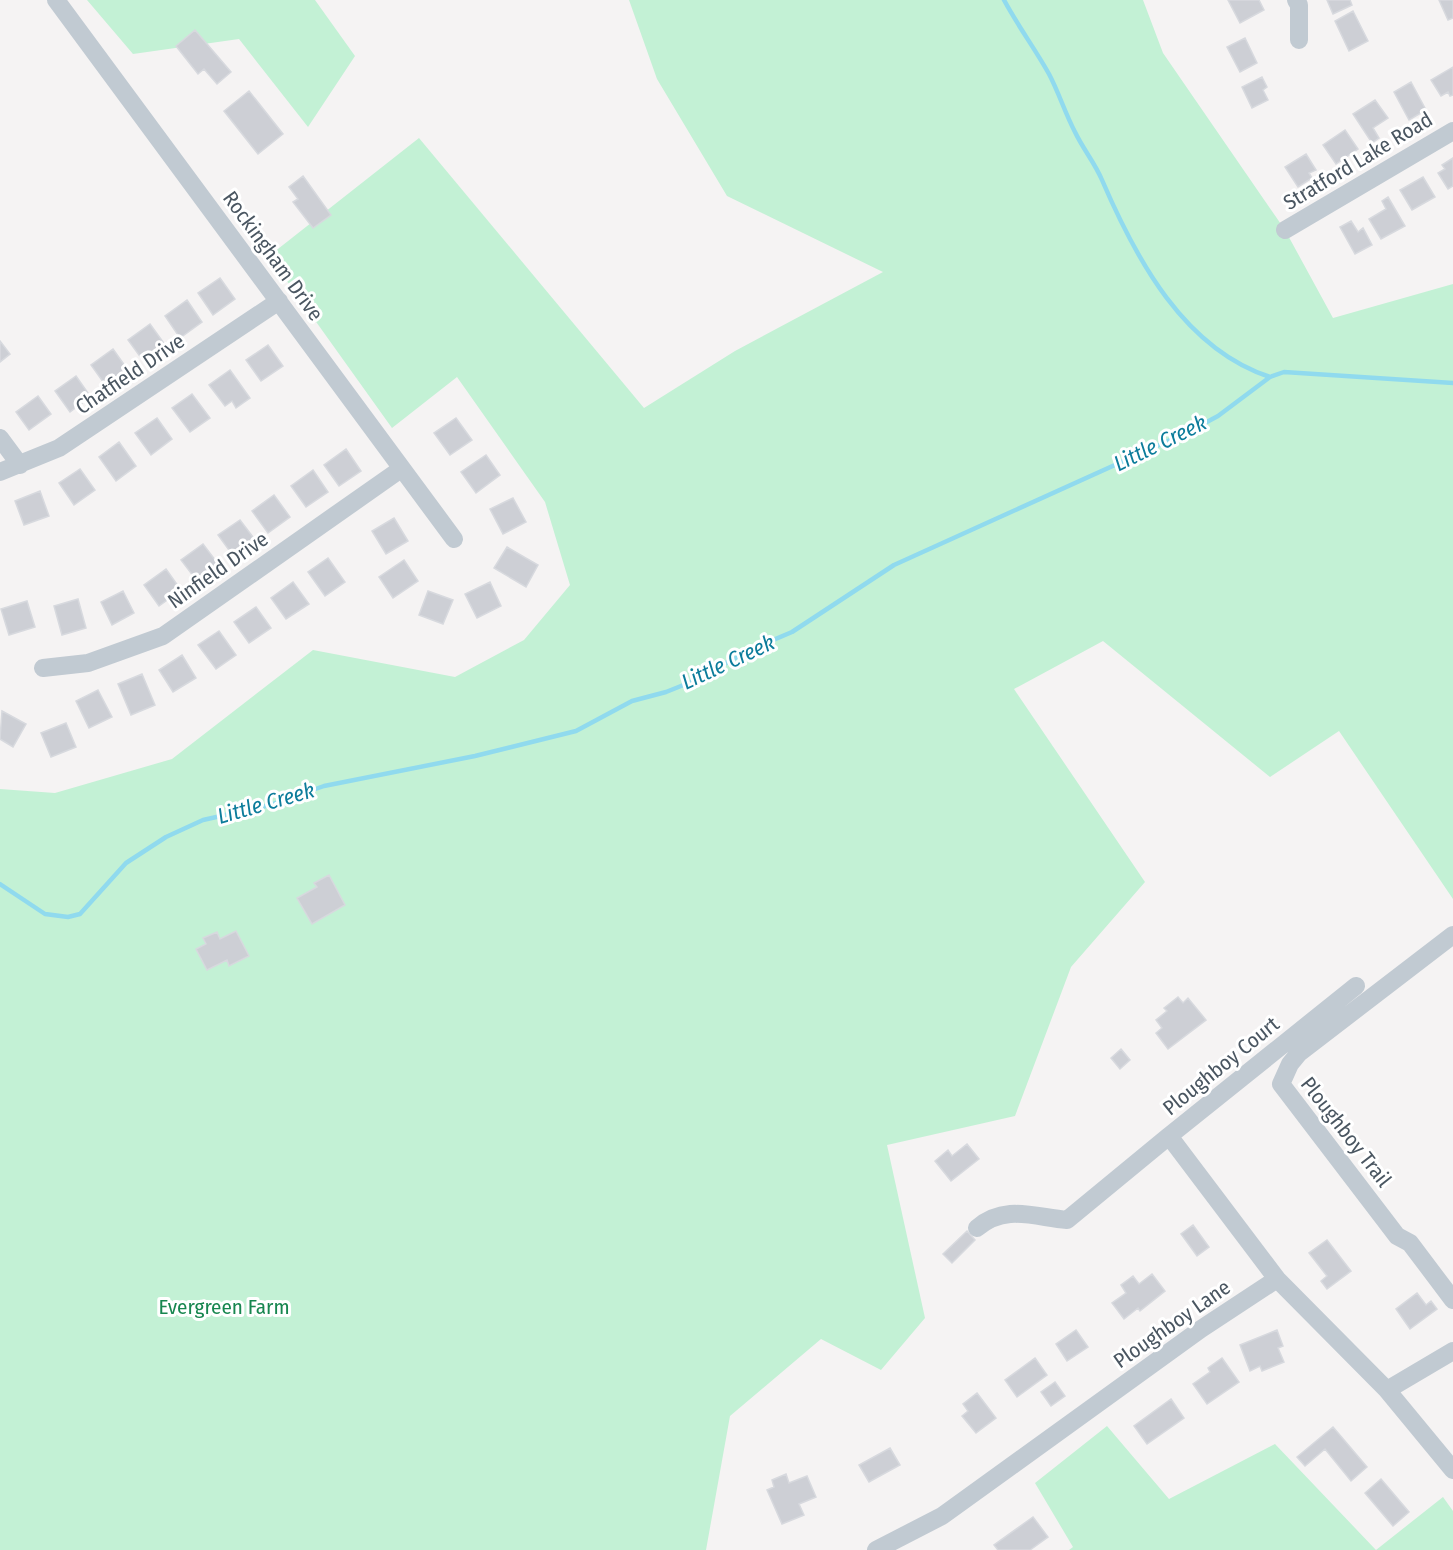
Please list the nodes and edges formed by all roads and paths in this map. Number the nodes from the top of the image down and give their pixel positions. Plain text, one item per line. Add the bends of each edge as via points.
1 (56, 0) edge
2 (1296, 0) edge
3 (1299, 40) dead end
4 (1453, 130) edge
5 (1286, 230) dead end
6 (279, 301) junction
7 (0, 438) edge
8 (20, 465) junction
9 (401, 469) junction
10 (0, 472) edge
11 (454, 539) dead end
12 (43, 668) dead end
13 (1453, 935) edge
14 (1356, 986) dead end
15 (1169, 1136) junction
16 (977, 1228) dead end
17 (1276, 1279) junction
18 (1453, 1300) edge
19 (1453, 1351) edge
20 (1387, 1390) junction
21 (1453, 1470) edge
22 (876, 1550) edge

1 - 6 street, Rockingham Drive
2 - 3 street
4 - 5 street, Stratford Lake Road
6 - 8 street, Chatfield Drive via 59,448
6 - 9 street, Rockingham Drive
7 - 8 street
8 - 10 street, Chatfield Drive
9 - 11 street, Rockingham Drive
9 - 12 street, Ninfield Drive via 163,636 88,663
13 - 18 street, Ploughboy Trail via 1299,1053 1281,1084 1397,1236 1410,1243
14 - 15 street, Ploughboy Court
15 - 16 street via 1068,1220 1007,1212
15 - 17 street, Ploughboy Court
17 - 20 street
17 - 22 street, Ploughboy Lane via 942,1516
19 - 20 street
20 - 21 street

